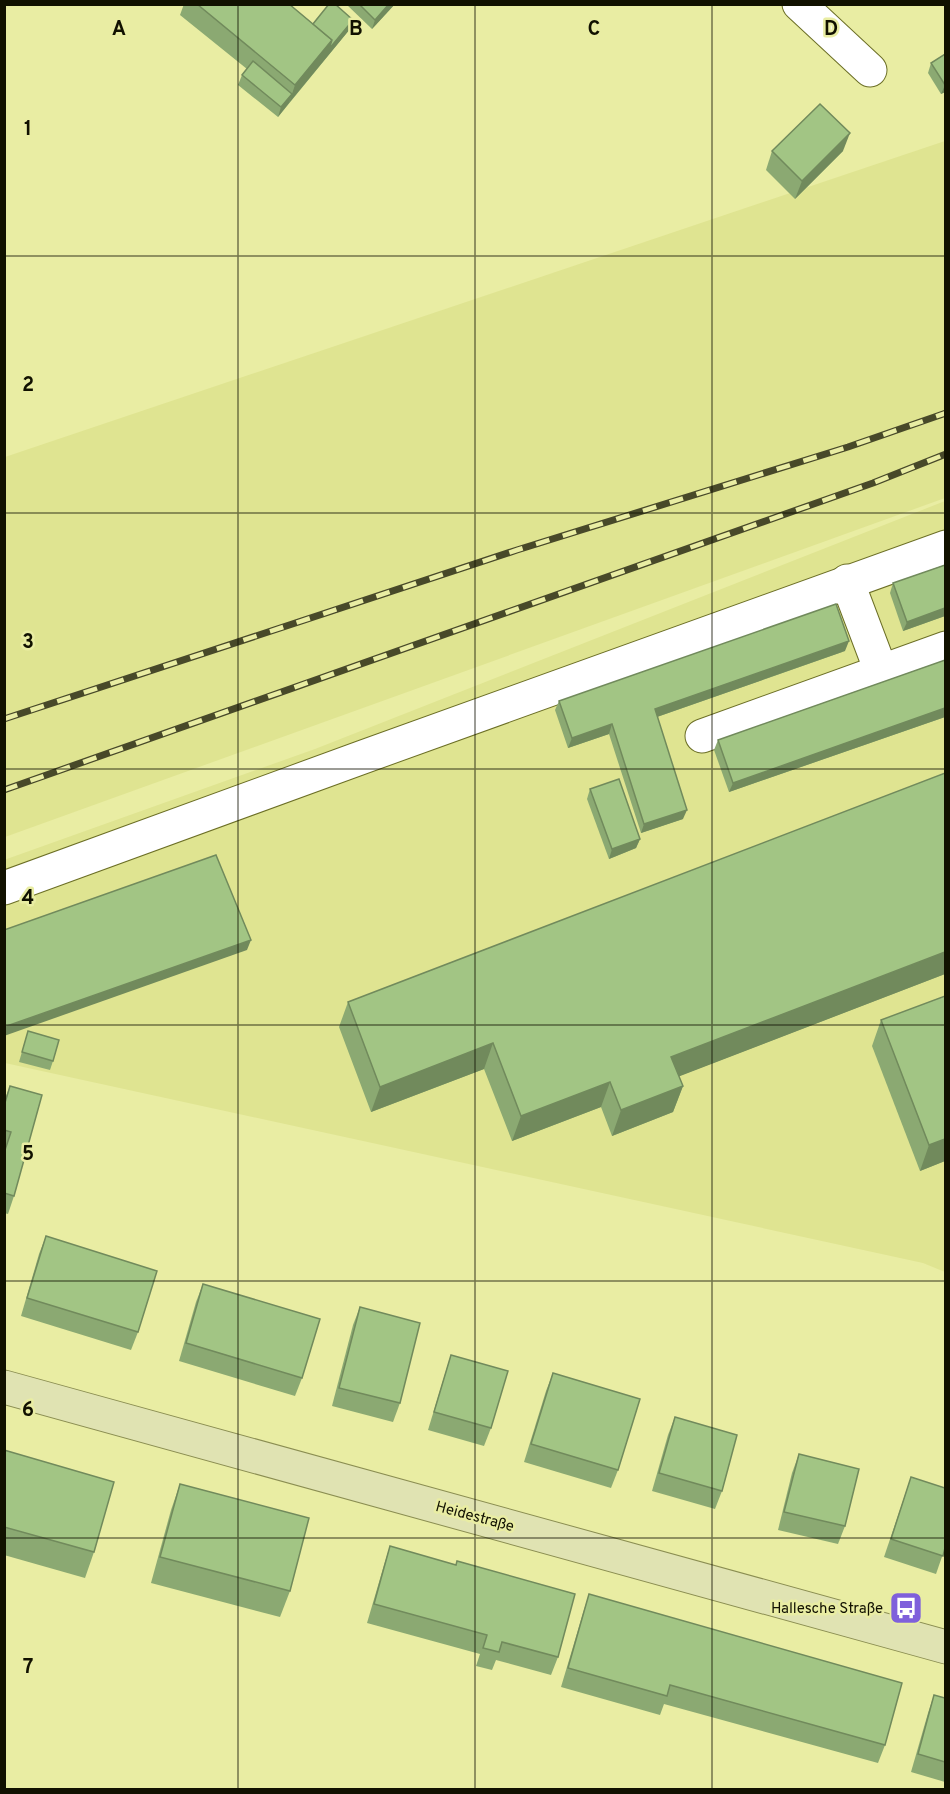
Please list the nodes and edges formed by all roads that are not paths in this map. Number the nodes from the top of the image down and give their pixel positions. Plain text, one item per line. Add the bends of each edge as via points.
1 (799, 4) edge
2 (870, 70) dead end
3 (945, 547) edge
4 (847, 581) junction
5 (945, 648) edge
6 (880, 671) junction
7 (702, 735) dead end
8 (4, 888) edge
9 (4, 1387) edge
10 (945, 1647) edge

1 - 2 street
3 - 4 street
4 - 6 street
4 - 8 street
5 - 6 street
6 - 7 street
9 - 10 main road, Heidestraße

